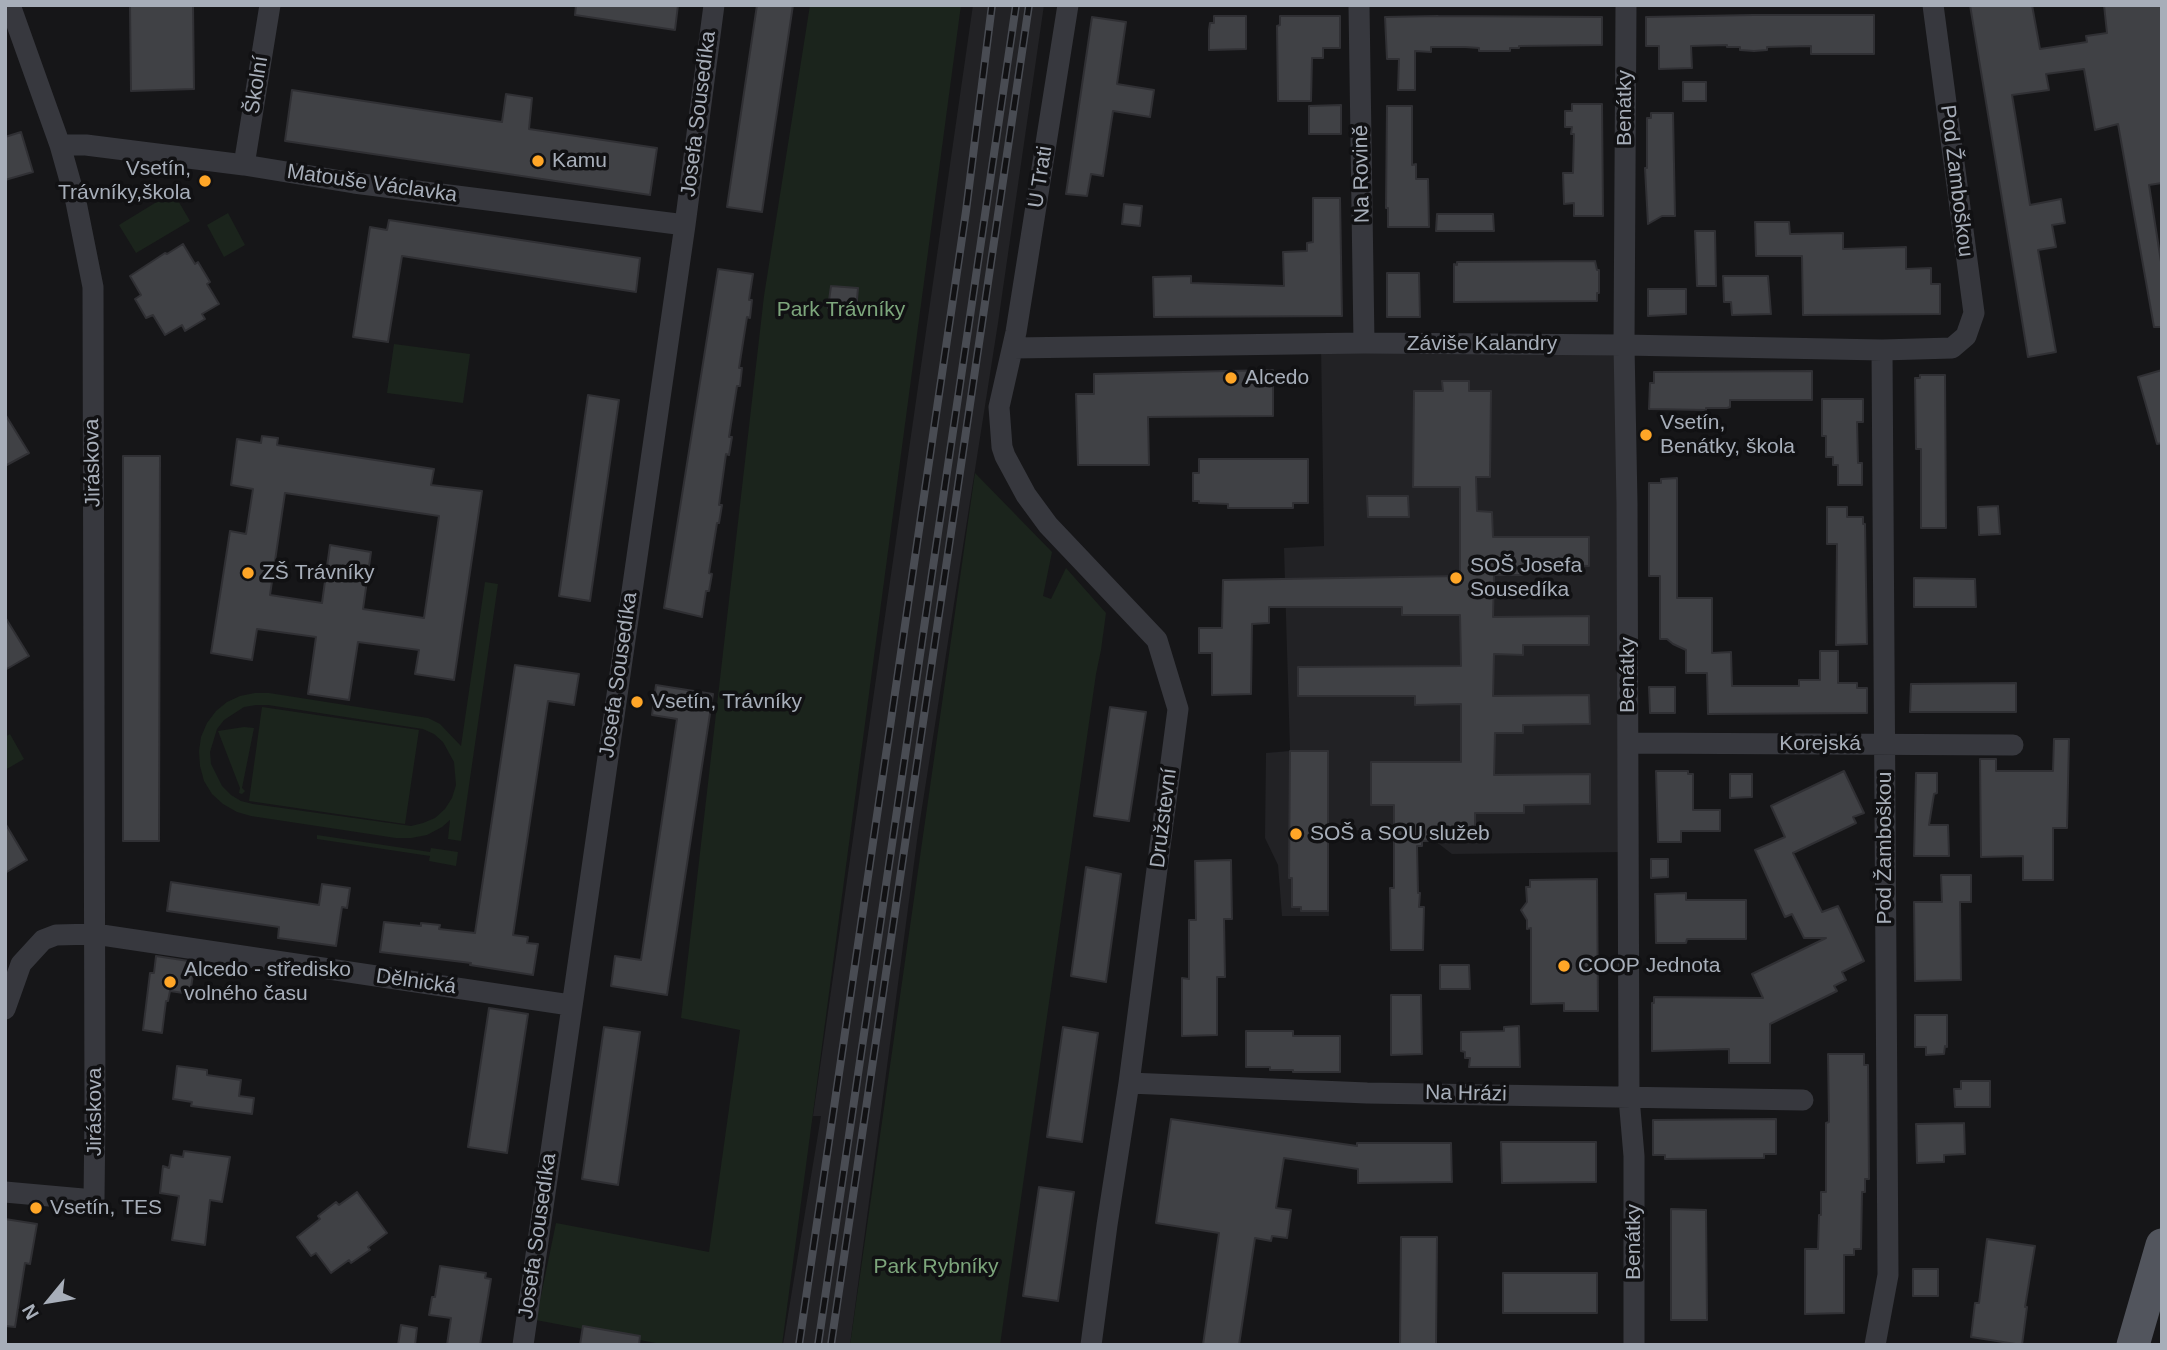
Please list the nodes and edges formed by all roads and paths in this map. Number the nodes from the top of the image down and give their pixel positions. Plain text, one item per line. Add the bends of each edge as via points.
1 (10, 5) edge
2 (270, 5) edge
3 (713, 5) edge
4 (1068, 5) edge
5 (1359, 5) edge
6 (1626, 5) edge
7 (1933, 5) edge
8 (60, 145) junction
9 (244, 165) junction
10 (685, 225) junction
11 (1364, 344) junction
12 (1624, 345) junction
13 (1013, 348) junction
14 (1952, 348) joint
15 (1882, 350) junction
16 (1628, 743) junction
17 (1884, 744) junction
18 (2013, 745) dead end
19 (95, 934) junction
20 (570, 1004) junction
21 (5, 1009) edge
22 (1129, 1083) junction
23 (1629, 1097) junction
24 (1803, 1100) dead end
25 (5, 1192) edge
26 (2162, 1245) edge
27 (523, 1345) edge
28 (1091, 1345) edge
29 (1634, 1345) edge
30 (1875, 1345) edge
31 (2133, 1345) edge

1 - 8 street, Jiráskova
2 - 9 street, Školní
3 - 10 street, Josefa Sousedíka
4 - 13 street, U Trati
5 - 11 street, Na Rovině
6 - 12 street, Benátky
7 - 14 street, Pod Žamboškou via 1974,313 1966,337
8 - 9 street, Matouše Václavka
8 - 19 street, Jiráskova via 93,287
9 - 10 street, Matouše Václavka
10 - 20 street, Josefa Sousedíka
11 - 12 street, Záviše Kalandry
11 - 13 street, Záviše Kalandry
12 - 15 street, Záviše Kalandry
12 - 16 street, Benátky
13 - 22 street, Družstevní via 999,407 1005,456 1048,525 1157,640 1178,709
14 - 15 street, Záviše Kalandry
15 - 17 street, Pod Žamboškou
16 - 17 street, Korejská
16 - 23 street, Benátky
17 - 18 street, Korejská
17 - 30 street, Pod Žamboškou via 1888,1275
19 - 20 street, Dělnická
19 - 21 street via 43,940 21,964
19 - 25 street, Jiráskova via 94,1200
20 - 27 street, Josefa Sousedíka
22 - 23 street, Na Hrázi
22 - 28 street, Družstevní
23 - 24 street, Na Hrázi
23 - 29 street, Benátky via 1634,1156
26 - 31 main road

